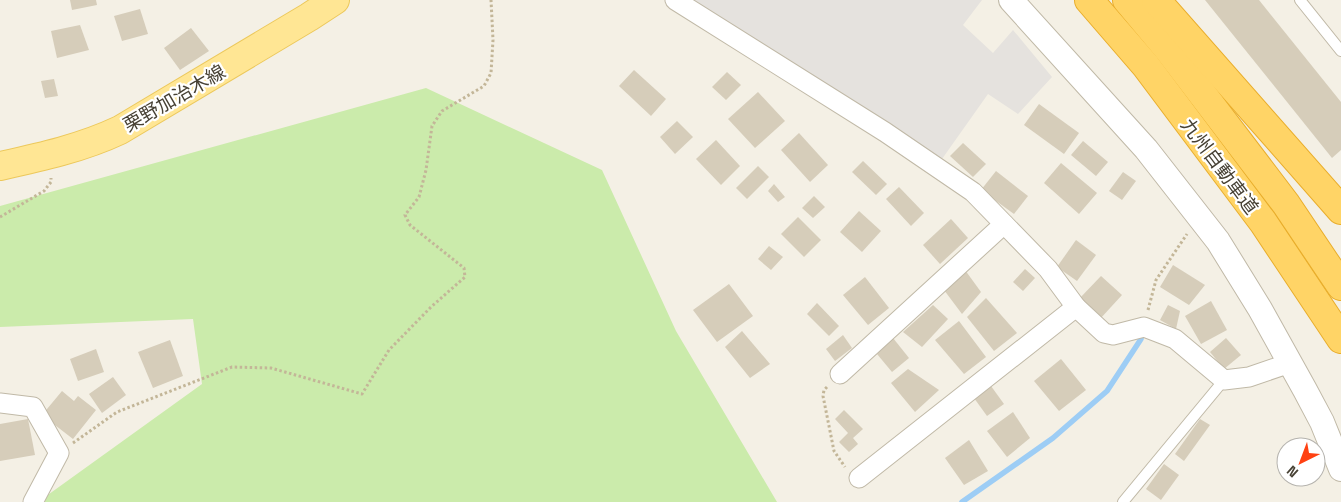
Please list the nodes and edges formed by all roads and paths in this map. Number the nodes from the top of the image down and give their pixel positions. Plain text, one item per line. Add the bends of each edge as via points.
1 (335, 0) edge
2 (491, 0) edge
3 (675, 0) edge
4 (1011, 0) edge
5 (1089, 0) edge
6 (1127, 0) edge
7 (1156, 0) edge
8 (1300, 0) edge
9 (1341, 51) edge
10 (49, 155) junction
11 (0, 166) edge
12 (1341, 210) edge
13 (1198, 216) junction
14 (0, 217) edge
15 (1004, 224) junction
16 (1341, 286) edge
17 (1076, 307) junction
18 (1144, 327) junction
19 (1341, 338) edge
20 (1290, 363) junction
21 (840, 374) joint
22 (1224, 380) junction
23 (0, 403) edge
24 (59, 453) junction
25 (1341, 469) edge
26 (859, 478) joint
27 (34, 502) edge
28 (1123, 502) edge

1 - 10 main road, 栗野加治木線 via 120,130 100,140
2 - 24 path via 491,73 484,86 442,111 432,126 419,197 405,214 410,225 464,268 465,277 389,350 362,394 271,368 232,368 117,412
3 - 15 street via 885,132 973,192
4 - 13 street via 1146,149
5 - 19 highway, 九州自動車道 via 1146,66 1263,222
6 - 16 highway, 九州自動車道 via 1168,48 1286,204
7 - 12 highway
8 - 9 lane
10 - 11 main road, 栗野加治木線
10 - 14 path via 51,182 44,191
13 - 18 path via 1156,280
13 - 20 street via 1218,241
15 - 17 street via 1048,268
15 - 21 street
17 - 18 street via 1104,333 1112,335
17 - 26 street
18 - 22 street via 1175,340
20 - 22 street via 1249,377
20 - 25 street via 1322,422
21 - 26 path via 824,390 823,396 834,451 848,471
22 - 28 lane
23 - 24 street via 33,407
24 - 27 street

